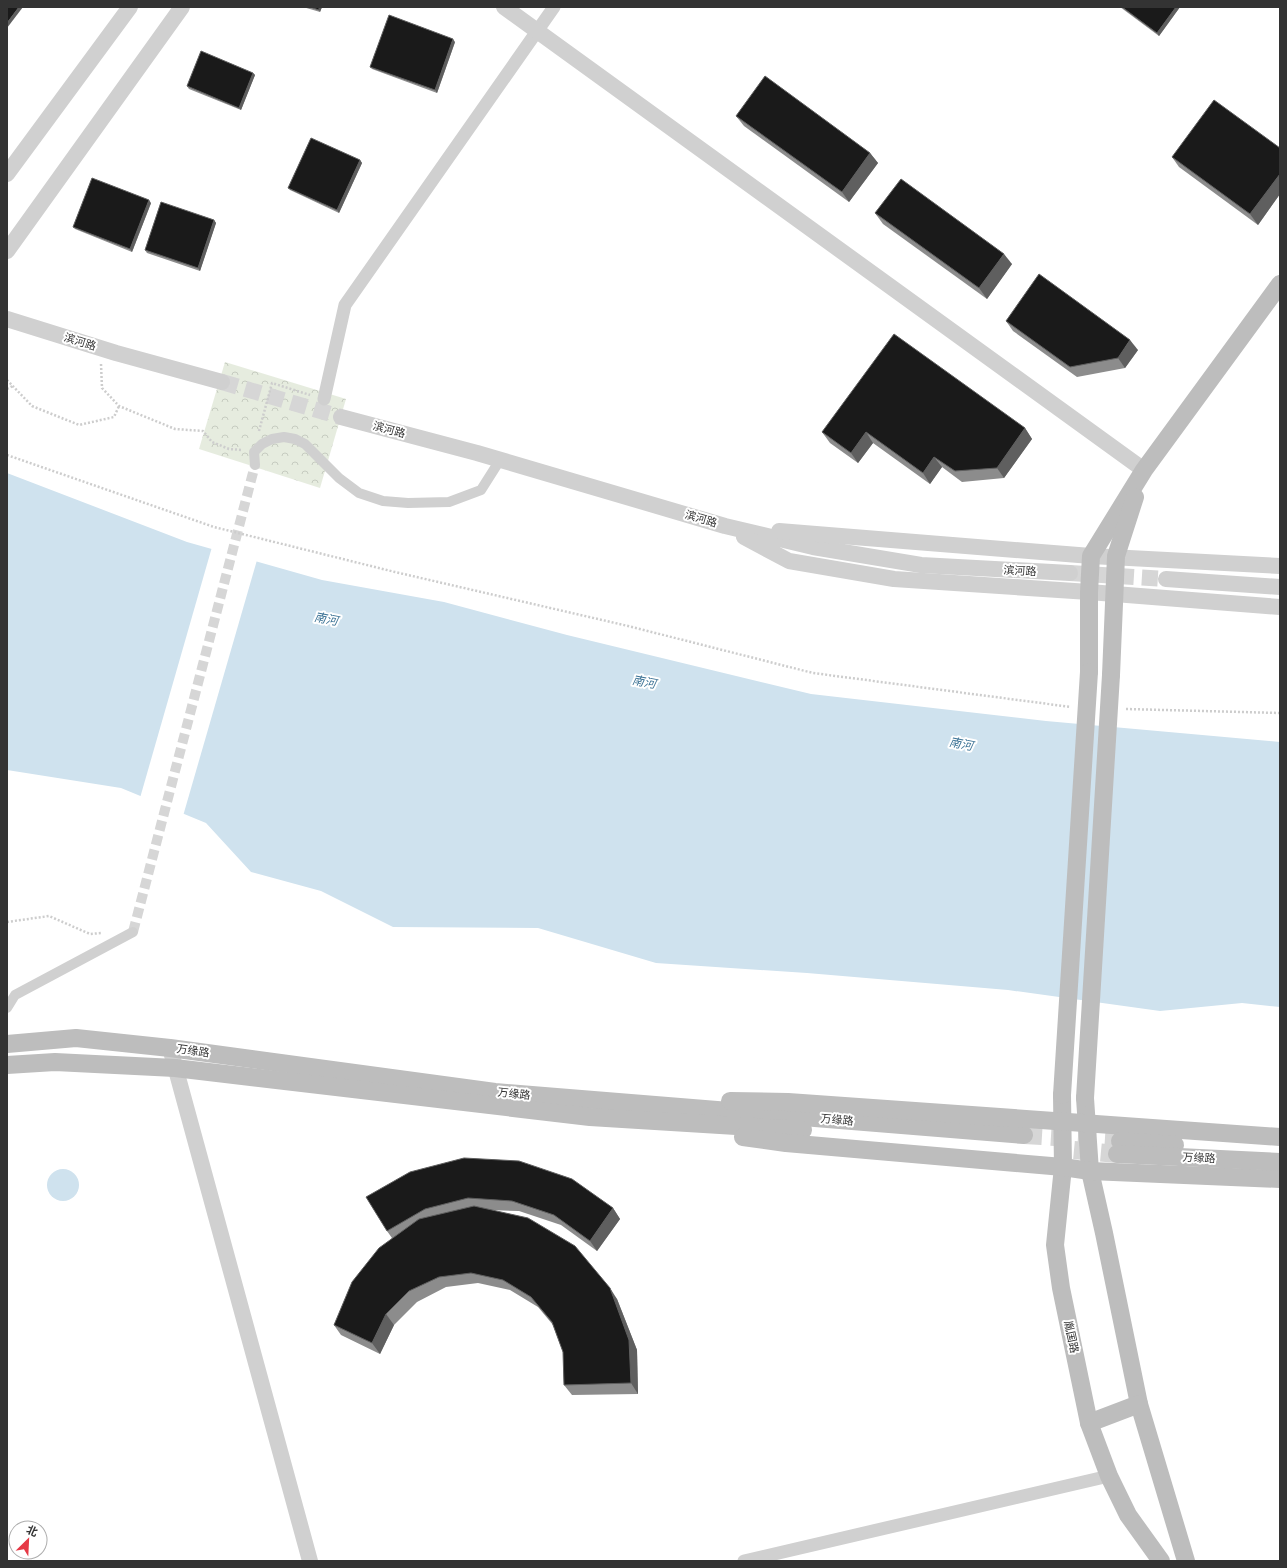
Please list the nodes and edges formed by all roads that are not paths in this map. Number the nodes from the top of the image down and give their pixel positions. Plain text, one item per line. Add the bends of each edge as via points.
1 (130, 7) edge
2 (182, 7) edge
3 (504, 7) edge
4 (554, 7) edge
5 (538, 31) junction
6 (7, 174) edge
7 (7, 251) edge
8 (1280, 284) edge
9 (7, 320) edge
10 (222, 382) tunnel mouth
11 (324, 399) road end
12 (341, 417) tunnel mouth
13 (500, 460) junction
14 (255, 465) tunnel mouth
15 (1144, 470) junction
16 (726, 526) junction
17 (1091, 556) junction
18 (1116, 556) junction
19 (1280, 566) edge
20 (1070, 574) tunnel mouth
21 (1166, 579) tunnel mouth
22 (1280, 587) edge
23 (1088, 592) junction
24 (1114, 595) junction
25 (1280, 606) edge
26 (133, 932) dead end
27 (7, 1008) edge
28 (7, 1044) edge
29 (170, 1048) junction
30 (7, 1065) edge
31 (175, 1068) junction
32 (562, 1099) junction
33 (590, 1117) junction
34 (1063, 1121) junction
35 (1086, 1122) junction
36 (1280, 1137) edge
37 (1280, 1152) edge
38 (1280, 1162) edge
39 (1063, 1167) junction
40 (1090, 1171) junction
41 (1280, 1179) edge
42 (1139, 1404) junction
43 (1089, 1423) junction
44 (1109, 1476) junction
45 (310, 1561) edge
46 (744, 1561) edge
47 (1161, 1561) edge
48 (1186, 1561) edge

1 - 6 street
2 - 7 street
3 - 5 street
4 - 5 street
5 - 11 street via 345,306
5 - 15 street
8 - 15 main road
9 - 10 street, 滨河路
12 - 13 street, 滨河路
13 - 14 street via 481,490 449,502 408,503 383,501 359,493 339,478 305,444 295,439 284,437 262,444 254,452
13 - 16 street, 滨河路
15 - 17 main road
15 - 18 main road
16 - 17 street
16 - 20 street, 滨河路 via 813,547 921,565
16 - 23 street via 790,561 894,579
17 - 18 street
17 - 23 main road, 胤国路
18 - 19 street
18 - 24 main road
21 - 22 street
23 - 24 street
23 - 34 main road, 胤国路, bridge via 1090,672 1062,1095
24 - 25 street
24 - 35 main road, bridge via 1112,675 1085,1098
26 - 27 street via 14,995
28 - 29 main road, 万缘路 via 76,1038
29 - 31 street
29 - 32 main road, 万缘路
30 - 31 main road, 万缘路 via 55,1062
31 - 33 main road, 万缘路
31 - 45 street
32 - 33 main road, 万缘路 via 1022,1141
32 - 34 main road via 788,1102
33 - 39 main road via 786,1143
34 - 35 main road
34 - 39 main road, 胤国路
35 - 36 main road
35 - 40 main road
37 - 38 main road, 万缘路 via 1119,1147
39 - 40 main road
39 - 43 main road, 胤国路 via 1055,1245 1061,1288
40 - 41 main road
40 - 42 main road
42 - 43 main road
42 - 48 main road
43 - 44 main road, 胤国路
44 - 46 street
44 - 47 main road, 胤国路 via 1128,1514

